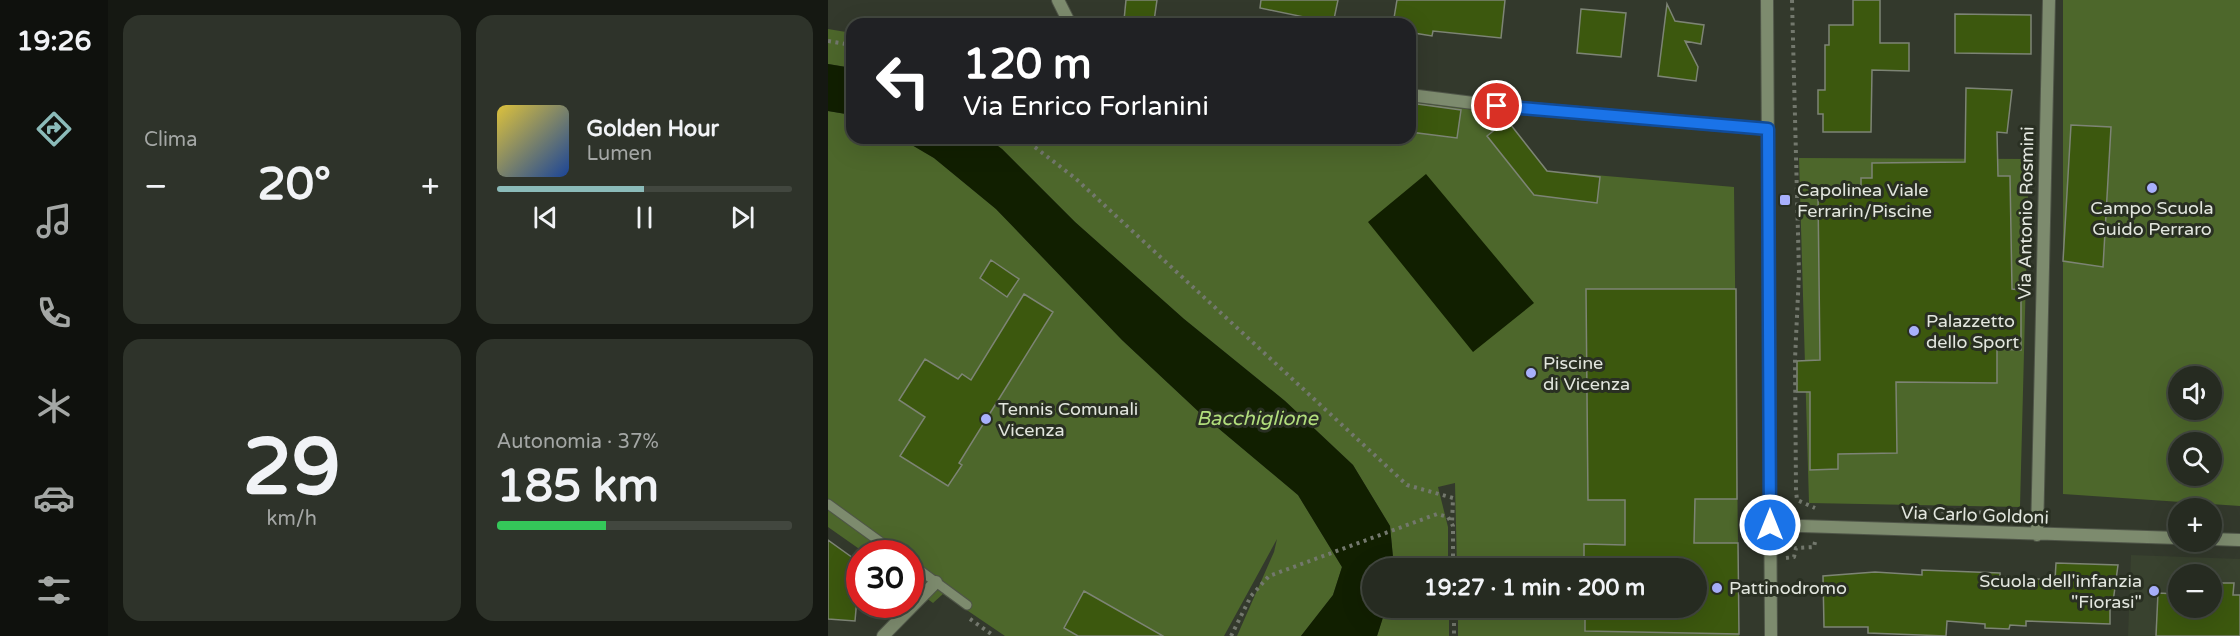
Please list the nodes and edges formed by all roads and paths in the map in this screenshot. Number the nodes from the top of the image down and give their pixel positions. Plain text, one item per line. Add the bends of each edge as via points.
1 (1058, 0) edge
2 (1767, 0) edge
3 (1792, 0) edge
4 (2049, 0) edge
5 (1067, 18) edge
6 (828, 41) edge
7 (846, 44) edge
8 (1416, 96) edge
9 (1768, 129) junction
10 (1031, 144) edge
11 (828, 504) edge
12 (1816, 509) dead end
13 (1452, 524) junction
14 (1770, 525) junction
15 (2037, 535) junction
16 (2168, 538) edge
17 (2222, 539) edge
18 (878, 540) edge
19 (2240, 540) edge
20 (1453, 558) edge
21 (924, 573) edge
22 (936, 582) junction
23 (967, 605) dead end
24 (1454, 618) edge
25 (883, 636) edge
26 (1231, 636) edge
27 (1454, 636) edge
28 (1771, 636) edge

1 - 5 street
2 - 9 street
3 - 12 path via 1799,273 1796,491 1797,500
4 - 15 street, Via Antonio Rosmini
6 - 7 path
8 - 9 street
9 - 14 street
10 - 13 path via 1075,178 1407,484 1453,498
11 - 18 lane
13 - 20 path
13 - 26 path via 1448,517 1437,514 1269,576 1251,596
14 - 15 street, Via Carlo Goldoni
14 - 28 street
15 - 16 street, Via Carlo Goldoni
17 - 19 street
21 - 22 lane
22 - 23 lane
22 - 25 street
24 - 27 path

